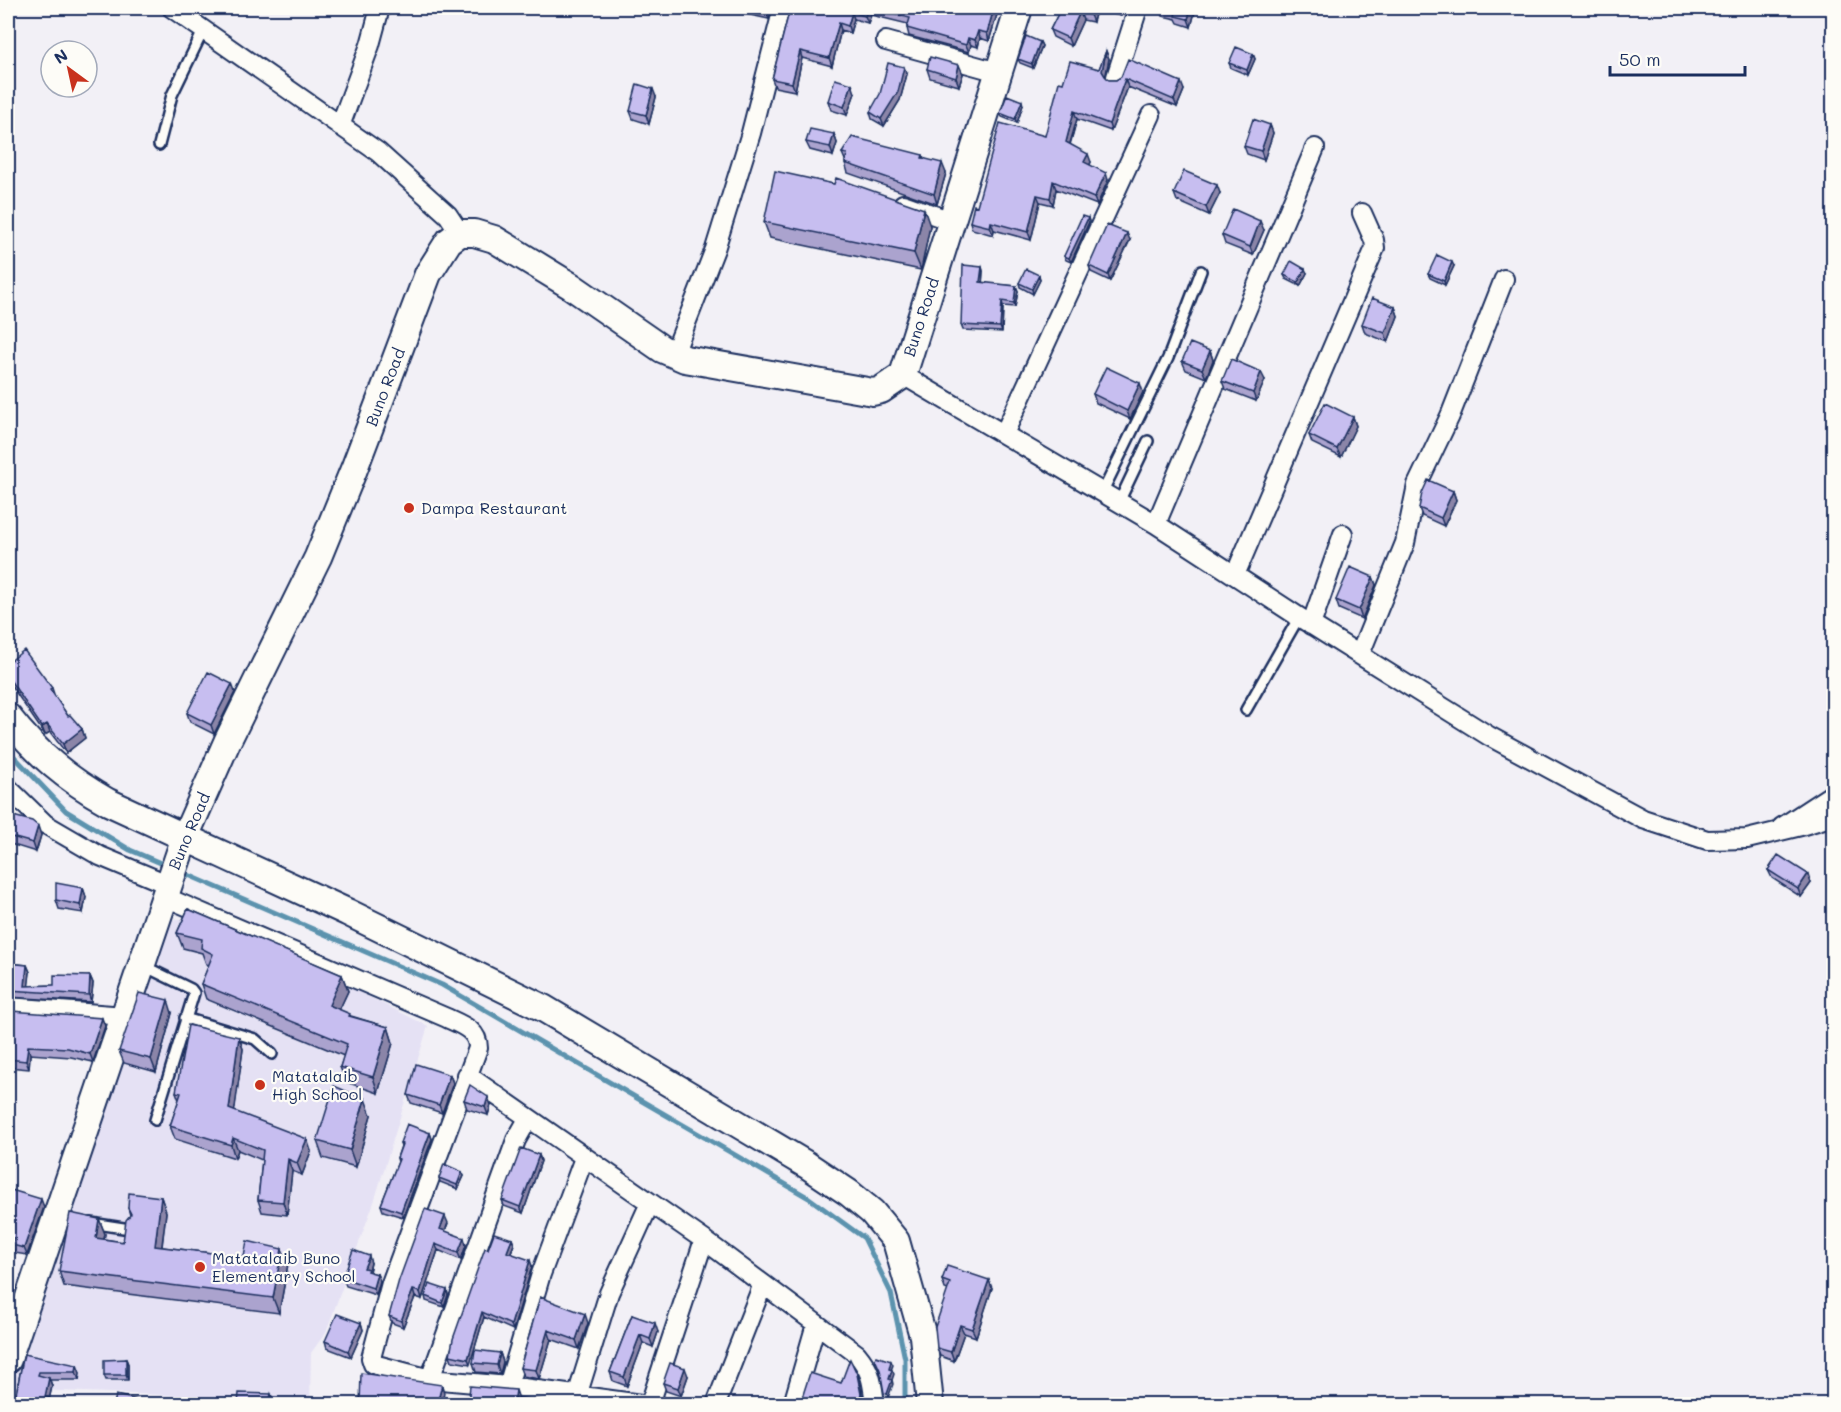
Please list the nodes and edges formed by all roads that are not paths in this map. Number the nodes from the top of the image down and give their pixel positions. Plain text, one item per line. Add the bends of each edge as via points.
1 (172, 8) edge
2 (380, 8) edge
3 (783, 8) edge
4 (1019, 8) edge
5 (1138, 8) edge
6 (204, 29) junction
7 (886, 41) dead end
8 (998, 72) junction
9 (1116, 77) edge
10 (1151, 115) dead end
11 (340, 126) junction
12 (159, 146) dead end
13 (1315, 148) dead end
14 (884, 198) edge
15 (1362, 213) dead end
16 (951, 221) junction
17 (460, 233) junction
18 (1201, 271) dead end
19 (1504, 279) dead end
20 (674, 354) junction
21 (903, 375) junction
22 (1004, 434) junction
23 (1148, 441) dead end
24 (1102, 493) junction
25 (1119, 502) junction
26 (1156, 524) junction
27 (1344, 534) dead end
28 (1235, 575) junction
29 (1305, 621) junction
30 (1360, 654) junction
31 (1245, 710) dead end
32 (8, 717) edge
33 (8, 788) edge
34 (1833, 793) edge
35 (1833, 816) edge
36 (1773, 833) junction
37 (185, 837) junction
38 (165, 890) junction
39 (141, 965) junction
40 (8, 1007) edge
41 (125, 1016) junction
42 (185, 1018) junction
43 (272, 1054) dead end
44 (467, 1075) junction
45 (528, 1119) junction
46 (155, 1120) dead end
47 (584, 1158) junction
48 (650, 1203) junction
49 (67, 1220) junction
50 (130, 1228) edge
51 (704, 1240) junction
52 (763, 1284) junction
53 (816, 1324) junction
54 (8, 1359) edge
55 (430, 1379) junction
56 (508, 1386) junction
57 (577, 1396) junction
58 (641, 1404) edge
59 (650, 1404) edge
60 (716, 1404) edge
61 (793, 1404) edge
62 (875, 1404) edge
63 (930, 1404) edge

1 - 6 street
2 - 11 street
3 - 20 street via 751,133 718,239
4 - 8 street, Buno Road
5 - 9 street
6 - 11 street
6 - 12 lane via 172,95
7 - 8 street
8 - 16 street, Buno Road
10 - 22 street
11 - 17 street via 378,152 433,200
13 - 26 street
14 - 16 street
15 - 28 street via 1375,248
16 - 21 street, Buno Road
17 - 20 street, Buno Road via 494,240
17 - 37 street, Buno Road via 448,241 428,274 318,557
18 - 24 lane via 1168,358
19 - 30 street via 1450,416 1417,485 1405,543
20 - 21 street, Buno Road via 873,392
21 - 22 street
22 - 24 street
23 - 25 lane
24 - 25 street
25 - 26 street
26 - 28 street
27 - 29 street
28 - 29 street
29 - 30 street
29 - 31 lane
30 - 36 street via 1489,736 1643,819 1707,840 1747,839
32 - 37 street via 35,749 80,786
33 - 38 street via 45,824
34 - 36 street
35 - 36 street
37 - 38 street, Buno Road
37 - 63 street via 543,1008 849,1193 872,1212 896,1241 923,1336
38 - 39 street, Buno Road
38 - 44 street via 470,1029 478,1039 478,1048
39 - 41 street, Buno Road
39 - 42 lane via 192,990
40 - 41 street
41 - 49 street, Buno Road
42 - 43 lane via 255,1039
42 - 46 lane
44 - 45 street
44 - 55 street via 391,1283 370,1358 375,1365
45 - 47 street
45 - 55 street via 516,1140
47 - 48 street
47 - 56 street via 541,1274
48 - 51 street
48 - 57 street via 609,1293
49 - 50 lane
49 - 54 street, Buno Road
51 - 52 street
51 - 59 street
52 - 53 street
52 - 60 street
53 - 61 street
53 - 62 street via 866,1365 872,1376
55 - 56 street
56 - 57 street
57 - 58 street

